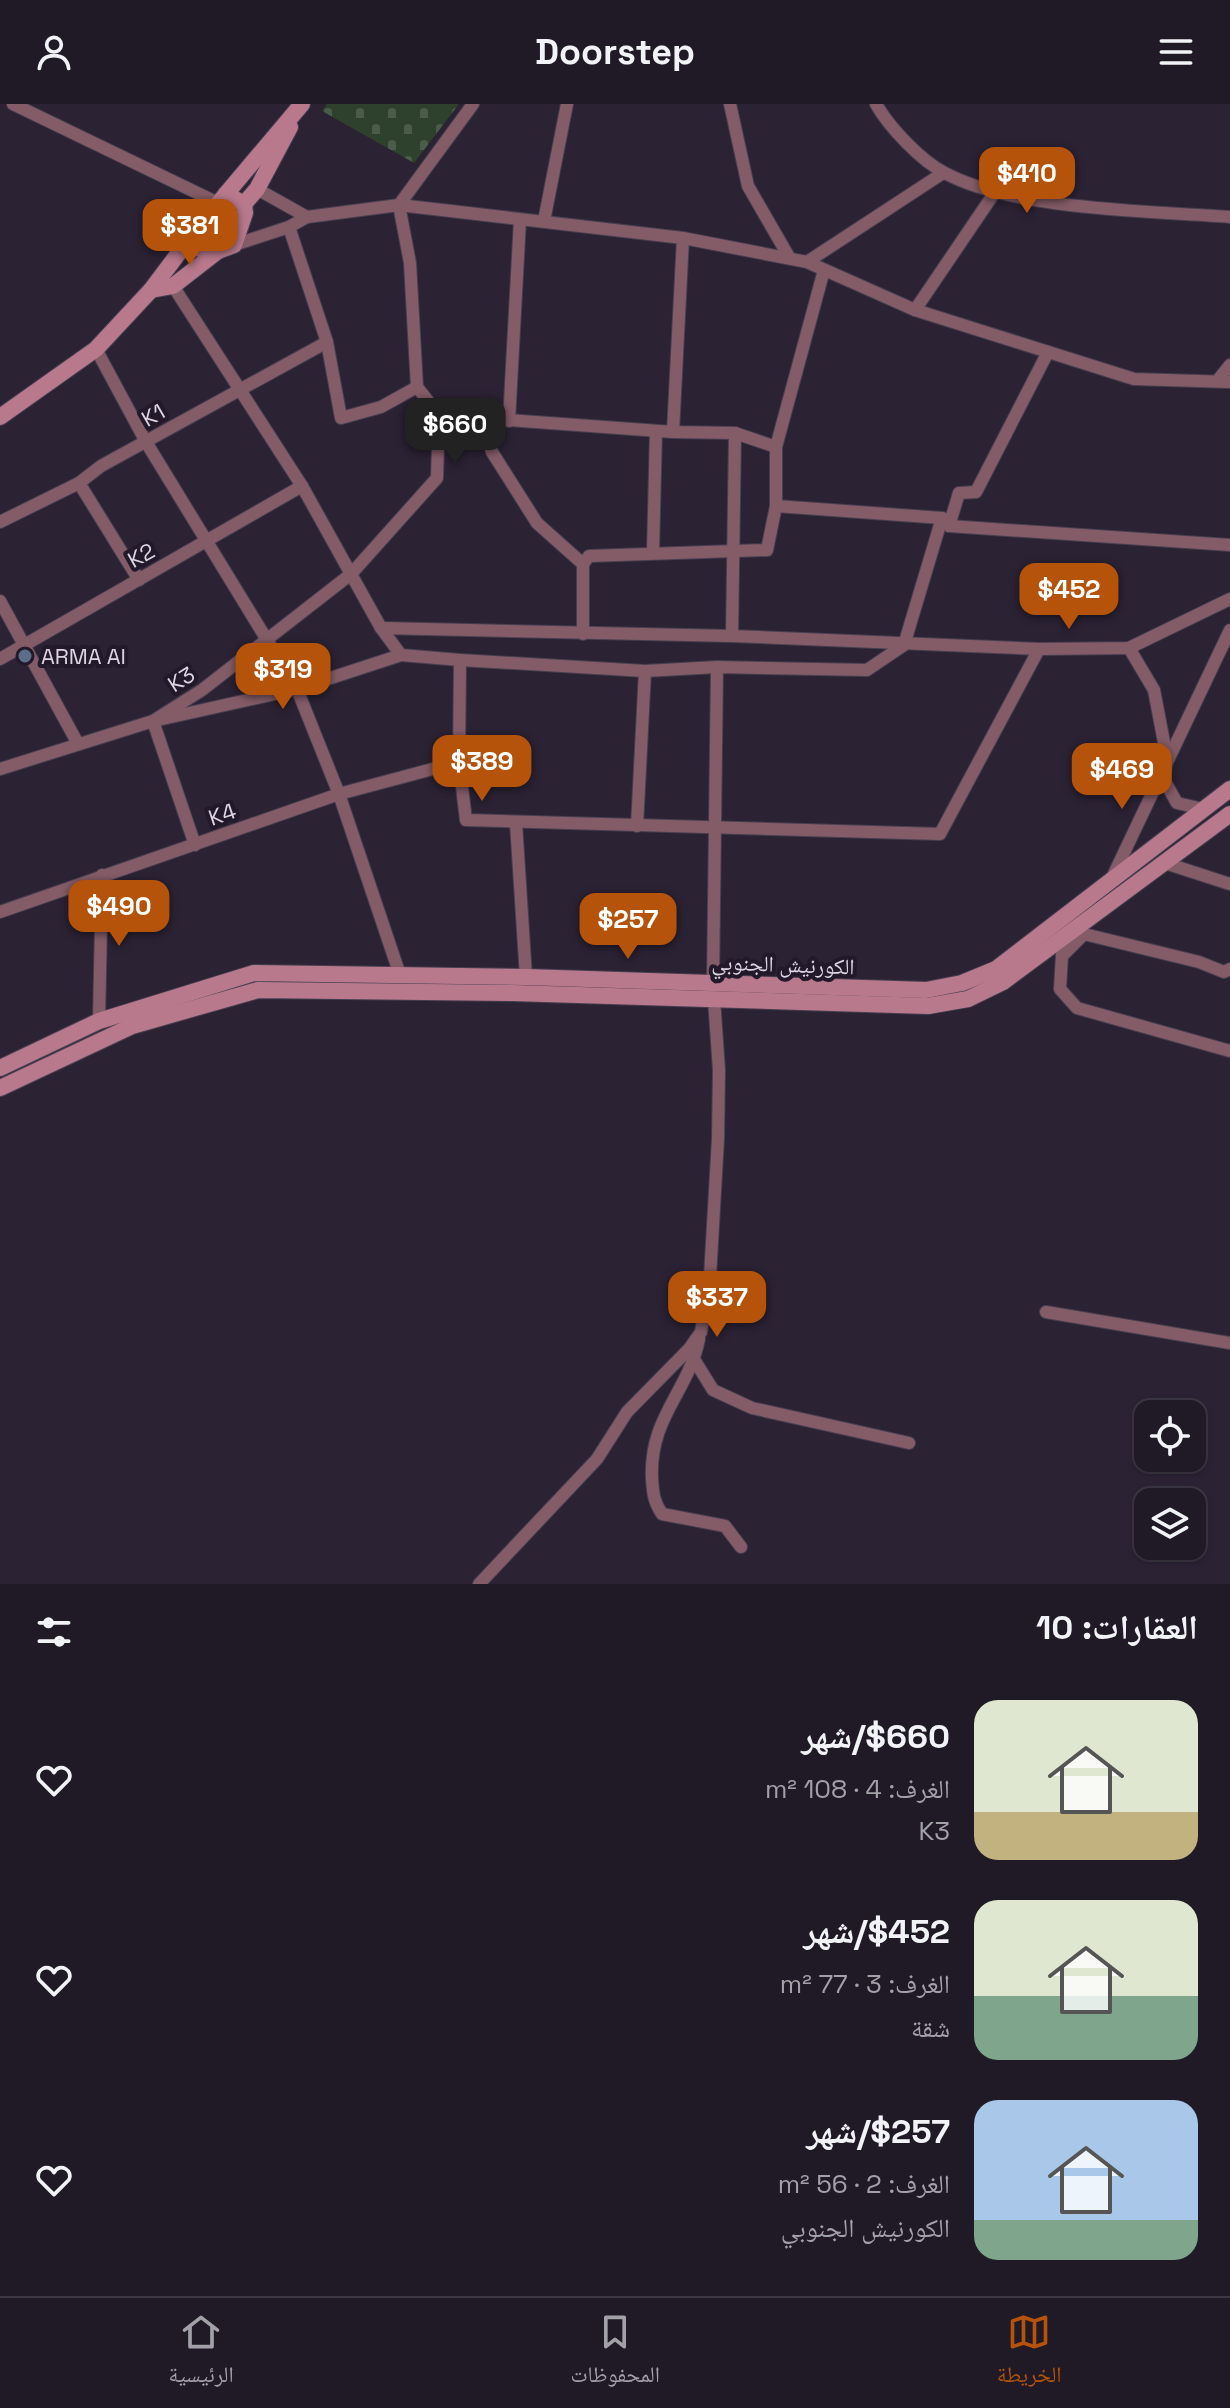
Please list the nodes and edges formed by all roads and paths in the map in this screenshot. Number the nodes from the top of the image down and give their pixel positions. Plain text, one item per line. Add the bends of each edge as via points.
1 (13, 104) edge
2 (302, 104) edge
3 (473, 104) edge
4 (567, 104) edge
5 (730, 104) edge
6 (876, 104) edge
7 (943, 173) junction
8 (257, 189) junction
9 (995, 192) junction
10 (222, 198) junction
11 (244, 204) junction
12 (399, 205) junction
13 (307, 217) junction
14 (1230, 217) edge
15 (520, 220) junction
16 (544, 221) junction
17 (289, 227) junction
18 (190, 238) junction
19 (683, 238) junction
20 (234, 245) junction
21 (218, 251) junction
22 (789, 257) junction
23 (807, 262) junction
24 (824, 270) junction
25 (173, 286) junction
26 (151, 290) junction
27 (915, 310) junction
28 (327, 342) junction
29 (96, 349) junction
30 (1048, 352) junction
31 (1230, 365) edge
32 (1224, 381) edge
33 (417, 387) junction
34 (238, 391) junction
35 (439, 415) junction
36 (483, 416) junction
37 (0, 417) edge
38 (509, 421) junction
39 (656, 431) junction
40 (673, 432) junction
41 (735, 433) junction
42 (146, 442) junction
43 (776, 447) junction
44 (79, 483) junction
45 (302, 486) junction
46 (776, 506) junction
47 (0, 522) edge
48 (946, 522) junction
49 (208, 540) junction
50 (1230, 545) edge
51 (731, 550) junction
52 (653, 552) junction
53 (583, 564) junction
54 (351, 574) junction
55 (139, 580) junction
56 (1230, 599) edge
57 (0, 601) edge
58 (381, 628) junction
59 (1230, 630) edge
60 (583, 634) junction
61 (732, 636) junction
62 (267, 642) junction
63 (904, 645) junction
64 (25, 646) junction
65 (1129, 648) junction
66 (1039, 649) junction
67 (401, 655) junction
68 (0, 659) edge
69 (460, 660) junction
70 (717, 667) junction
71 (645, 671) junction
72 (297, 689) junction
73 (153, 721) junction
74 (77, 742) junction
75 (1167, 758) junction
76 (459, 762) junction
77 (0, 769) edge
78 (1230, 789) edge
79 (339, 794) junction
80 (1203, 809) junction
81 (1230, 814) edge
82 (516, 823) junction
83 (637, 826) junction
84 (714, 829) junction
85 (195, 845) junction
86 (1165, 863) junction
87 (102, 875) junction
88 (1111, 880) junction
89 (1230, 884) edge
90 (0, 912) edge
91 (1063, 947) junction
92 (1230, 969) edge
93 (400, 975) junction
94 (526, 977) junction
95 (714, 992) junction
96 (99, 1021) junction
97 (1230, 1051) edge
98 (0, 1068) edge
99 (0, 1088) edge
100 (1046, 1312) dead end
101 (701, 1332) junction
102 (1230, 1343) edge
103 (695, 1361) junction
104 (909, 1443) dead end
105 (741, 1547) dead end
106 (479, 1584) edge

1 - 10 street
2 - 8 main road
2 - 10 main road
3 - 12 street
4 - 16 street
5 - 22 street via 748,186
6 - 7 street via 888,124
7 - 9 street
7 - 23 street
8 - 11 main road
8 - 13 street
9 - 14 street
9 - 27 street
10 - 11 main road
10 - 18 main road
11 - 20 main road
12 - 13 street
12 - 15 street
12 - 33 street via 410,263
13 - 17 street
15 - 16 street
15 - 38 street
16 - 19 street
17 - 20 street
17 - 28 street
18 - 21 main road via 200,249
18 - 26 main road
19 - 22 street
19 - 40 street
20 - 21 main road
21 - 25 main road
22 - 23 street
23 - 24 street
24 - 27 street
24 - 43 street
25 - 26 main road
25 - 34 street
26 - 29 main road
27 - 30 street
28 - 33 street via 341,418 381,407
28 - 34 street, K1
29 - 37 main road
29 - 42 street
30 - 32 street via 1134,379
30 - 48 street via 976,492 959,493
31 - 32 street
33 - 35 street
34 - 42 street, K1
34 - 45 street
35 - 36 street
35 - 54 street, K3 via 437,478
36 - 38 street
36 - 53 street via 492,452 537,523
38 - 39 street
39 - 40 street
39 - 52 street
40 - 41 street
41 - 43 street
41 - 51 street
42 - 44 street, K1
42 - 49 street
43 - 46 street
44 - 47 street, K1
44 - 55 street
45 - 49 street, K2
45 - 54 street
46 - 48 street
46 - 51 street via 767,550
48 - 50 street
48 - 63 street
49 - 55 street, K2
49 - 62 street
51 - 52 street
51 - 61 street
52 - 53 street via 589,556
53 - 60 street
54 - 58 street
54 - 62 street, K3
55 - 64 street, K2
56 - 65 street
57 - 64 street
58 - 60 street
58 - 67 street
59 - 75 street
60 - 61 street
61 - 63 street
62 - 72 street
62 - 73 street, K3
63 - 66 street
63 - 70 street via 867,670
64 - 68 street, K2
64 - 74 street
65 - 66 street
65 - 75 street via 1154,690
66 - 84 street via 940,834
67 - 69 street
67 - 72 street
69 - 71 street
69 - 76 street
70 - 71 street
70 - 84 street
71 - 83 street
72 - 73 street
72 - 79 street
73 - 74 street, K3
73 - 85 street
74 - 77 street, K3
75 - 80 street via 1164,780 1177,803
75 - 88 street
76 - 79 street, K4
76 - 82 street via 466,820
78 - 80 main road, الكورنيش الجنوبي
79 - 85 street, K4
79 - 93 street
80 - 88 main road, الكورنيش الجنوبي
81 - 86 main road, الكورنيش الجنوبي
82 - 83 street
82 - 94 street
83 - 84 street
84 - 95 street
85 - 87 street, K4
86 - 89 street
86 - 91 main road, الكورنيش الجنوبي
87 - 90 street, K4
87 - 96 street
88 - 95 main road, الكورنيش الجنوبي via 996,969 962,983 926,990
91 - 92 street via 1084,934 1224,972
91 - 95 main road, الكورنيش الجنوبي via 968,999 928,1006
91 - 97 street via 1060,989 1077,1008
93 - 94 main road, الكورنيش الجنوبي
93 - 96 main road, الكورنيش الجنوبي via 254,973
94 - 95 main road, الكورنيش الجنوبي
95 - 99 main road, الكورنيش الجنوبي via 258,990 132,1026
95 - 101 street via 718,1139 710,1277
96 - 98 main road, الكورنيش الجنوبي
100 - 102 street
101 - 103 street
101 - 106 street via 627,1412 597,1459
103 - 104 street via 713,1390 752,1408
103 - 105 street via 664,1413 651,1453 653,1502 662,1514 725,1526

